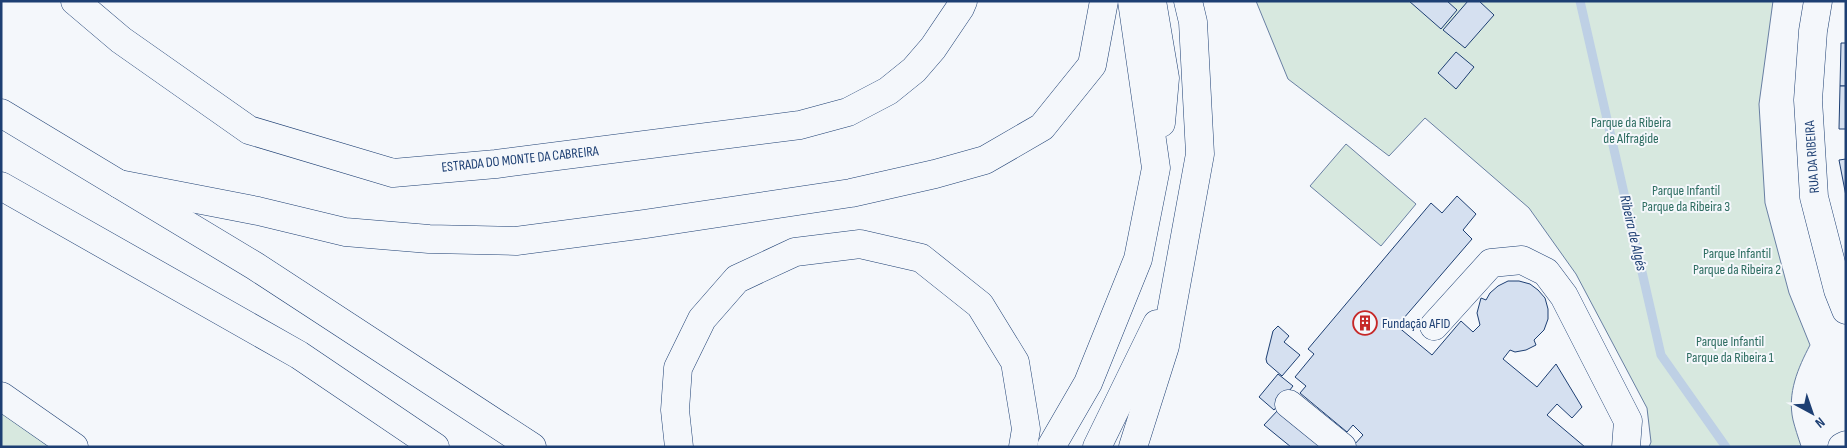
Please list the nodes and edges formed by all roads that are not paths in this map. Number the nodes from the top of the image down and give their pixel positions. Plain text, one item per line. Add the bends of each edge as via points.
1 (75, 1) edge
2 (963, 1) edge
3 (1104, 1) edge
4 (1132, 1) edge
5 (1152, 1) edge
6 (1188, 1) edge
7 (1818, 1) edge
8 (1, 113) edge
9 (1156, 168) junction
10 (119, 184) junction
11 (1, 186) edge
12 (1175, 286) junction
13 (1846, 310) edge
14 (1434, 326) dead end
15 (1, 396) edge
16 (1289, 404) dead end
17 (1846, 445) edge
18 (74, 447) edge
19 (435, 447) edge
20 (532, 447) edge
21 (678, 447) edge
22 (1023, 447) edge
23 (1052, 447) edge
24 (1098, 447) edge
25 (1134, 447) edge
26 (1342, 447) edge
27 (1626, 447) edge
28 (1842, 447) edge

1 - 2 main road, ESTRADA DO MONTE DA CABREIRA via 121,40 249,130 393,173 496,164 800,125 848,112 888,91 914,70 933,48
3 - 10 main road via 1092,65 1042,128 985,160 851,193 516,241 429,239 345,232
4 - 9 main road
5 - 9 main road via 1165,78
6 - 12 main road via 1193,22 1200,154
7 - 13 main road, RUA DA RIBEIRA via 1808,100 1814,197
8 - 10 main road
9 - 23 main road via 1138,259 1088,383
10 - 20 main road via 255,266
11 - 19 main road via 299,354
12 - 24 main road
12 - 25 main road via 1165,346
14 - 27 main road via 1491,263 1522,260 1546,272 1564,296 1628,421
15 - 18 main road
16 - 26 main road
17 - 28 main road
21 - 22 main road via 675,410 678,368 702,319 737,279 795,252 860,244 921,258 980,305 1015,362 1026,428

